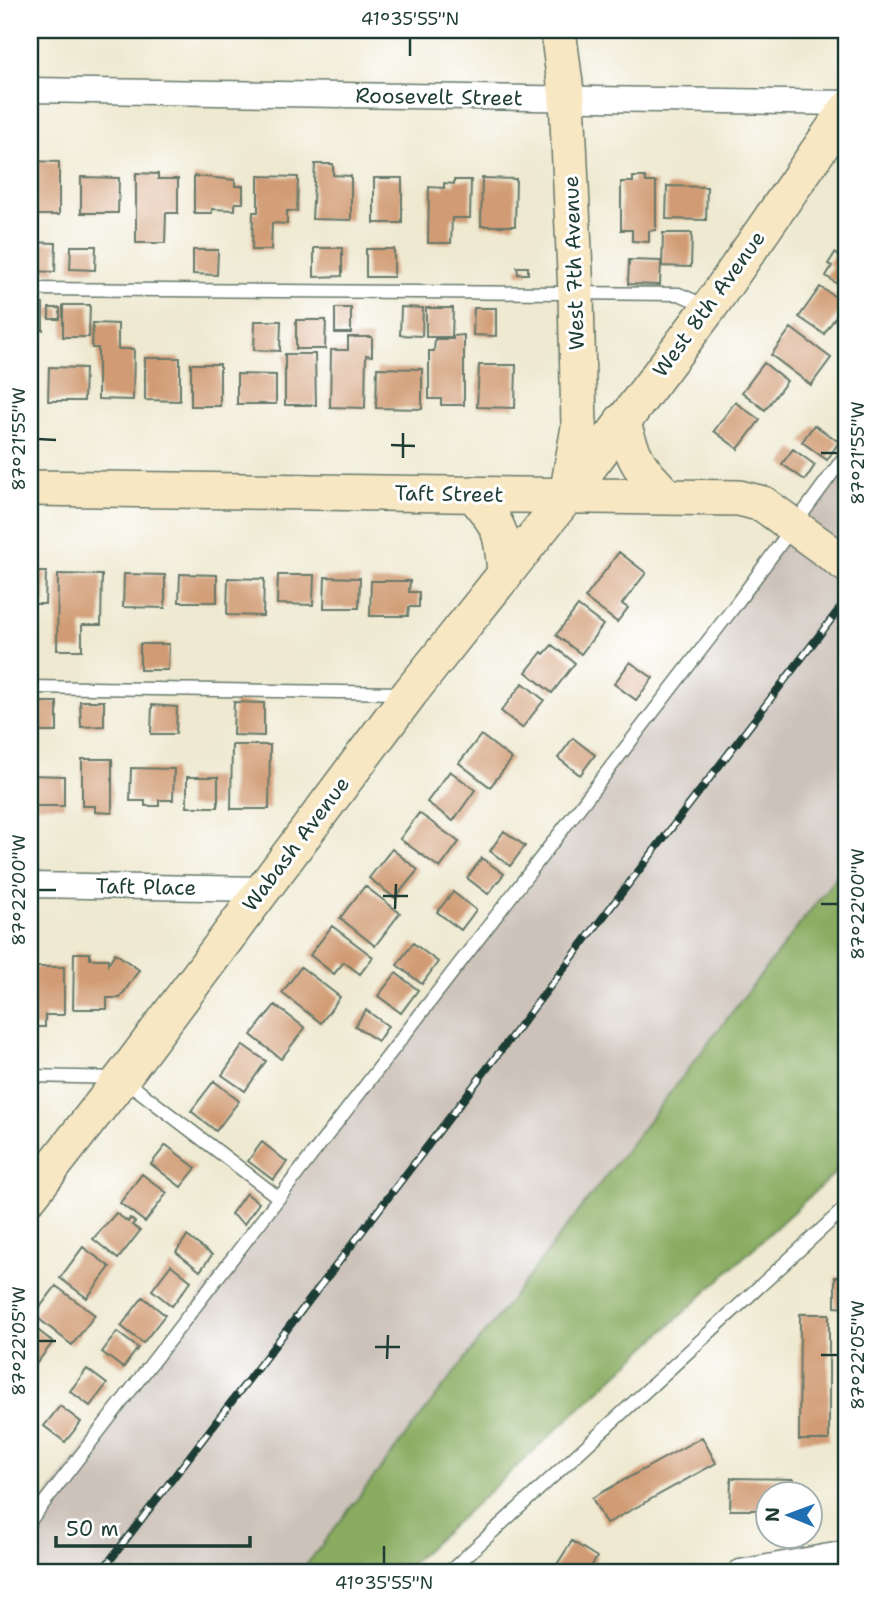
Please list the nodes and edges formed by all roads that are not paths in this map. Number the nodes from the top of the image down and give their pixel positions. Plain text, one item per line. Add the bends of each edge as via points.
1 (558, 30) edge
2 (30, 90) edge
3 (567, 99) junction
4 (847, 103) edge
5 (847, 109) edge
6 (30, 289) edge
7 (576, 294) junction
8 (709, 307) junction
9 (622, 421) junction
10 (847, 453) edge
11 (30, 488) edge
12 (473, 494) junction
13 (567, 496) junction
14 (668, 497) junction
15 (794, 526) junction
16 (847, 565) edge
17 (505, 575) junction
18 (30, 687) edge
19 (410, 693) junction
20 (30, 885) edge
21 (263, 889) junction
22 (30, 1076) edge
23 (122, 1078) junction
24 (30, 1196) edge
25 (279, 1198) junction
26 (847, 1206) edge
27 (30, 1521) edge
28 (847, 1555) edge
29 (449, 1572) edge
30 (740, 1572) edge

1 - 3 street, West 7th Avenue
2 - 3 street, Roosevelt Street
3 - 4 street, Roosevelt Street
3 - 7 street, West 7th Avenue
5 - 8 street, West 8th Avenue
6 - 7 lane
7 - 8 lane via 679,294
7 - 13 street, West 7th Avenue via 579,427
8 - 9 street, West 8th Avenue
9 - 13 street, West 8th Avenue
9 - 14 street via 643,472
10 - 15 lane
11 - 12 street, Taft Street
12 - 13 street, Taft Street
12 - 17 street via 496,521 503,540
13 - 14 street, Taft Street
13 - 17 street, Wabash Avenue
14 - 15 street, Taft Street via 763,503
15 - 16 street, Taft Street
15 - 25 lane
17 - 19 street, Wabash Avenue
18 - 19 lane
19 - 21 street, Wabash Avenue
20 - 21 street, Taft Place
21 - 23 street, Wabash Avenue
22 - 23 lane
23 - 24 street, Wabash Avenue
23 - 25 lane
25 - 27 lane
26 - 29 lane
28 - 30 street

